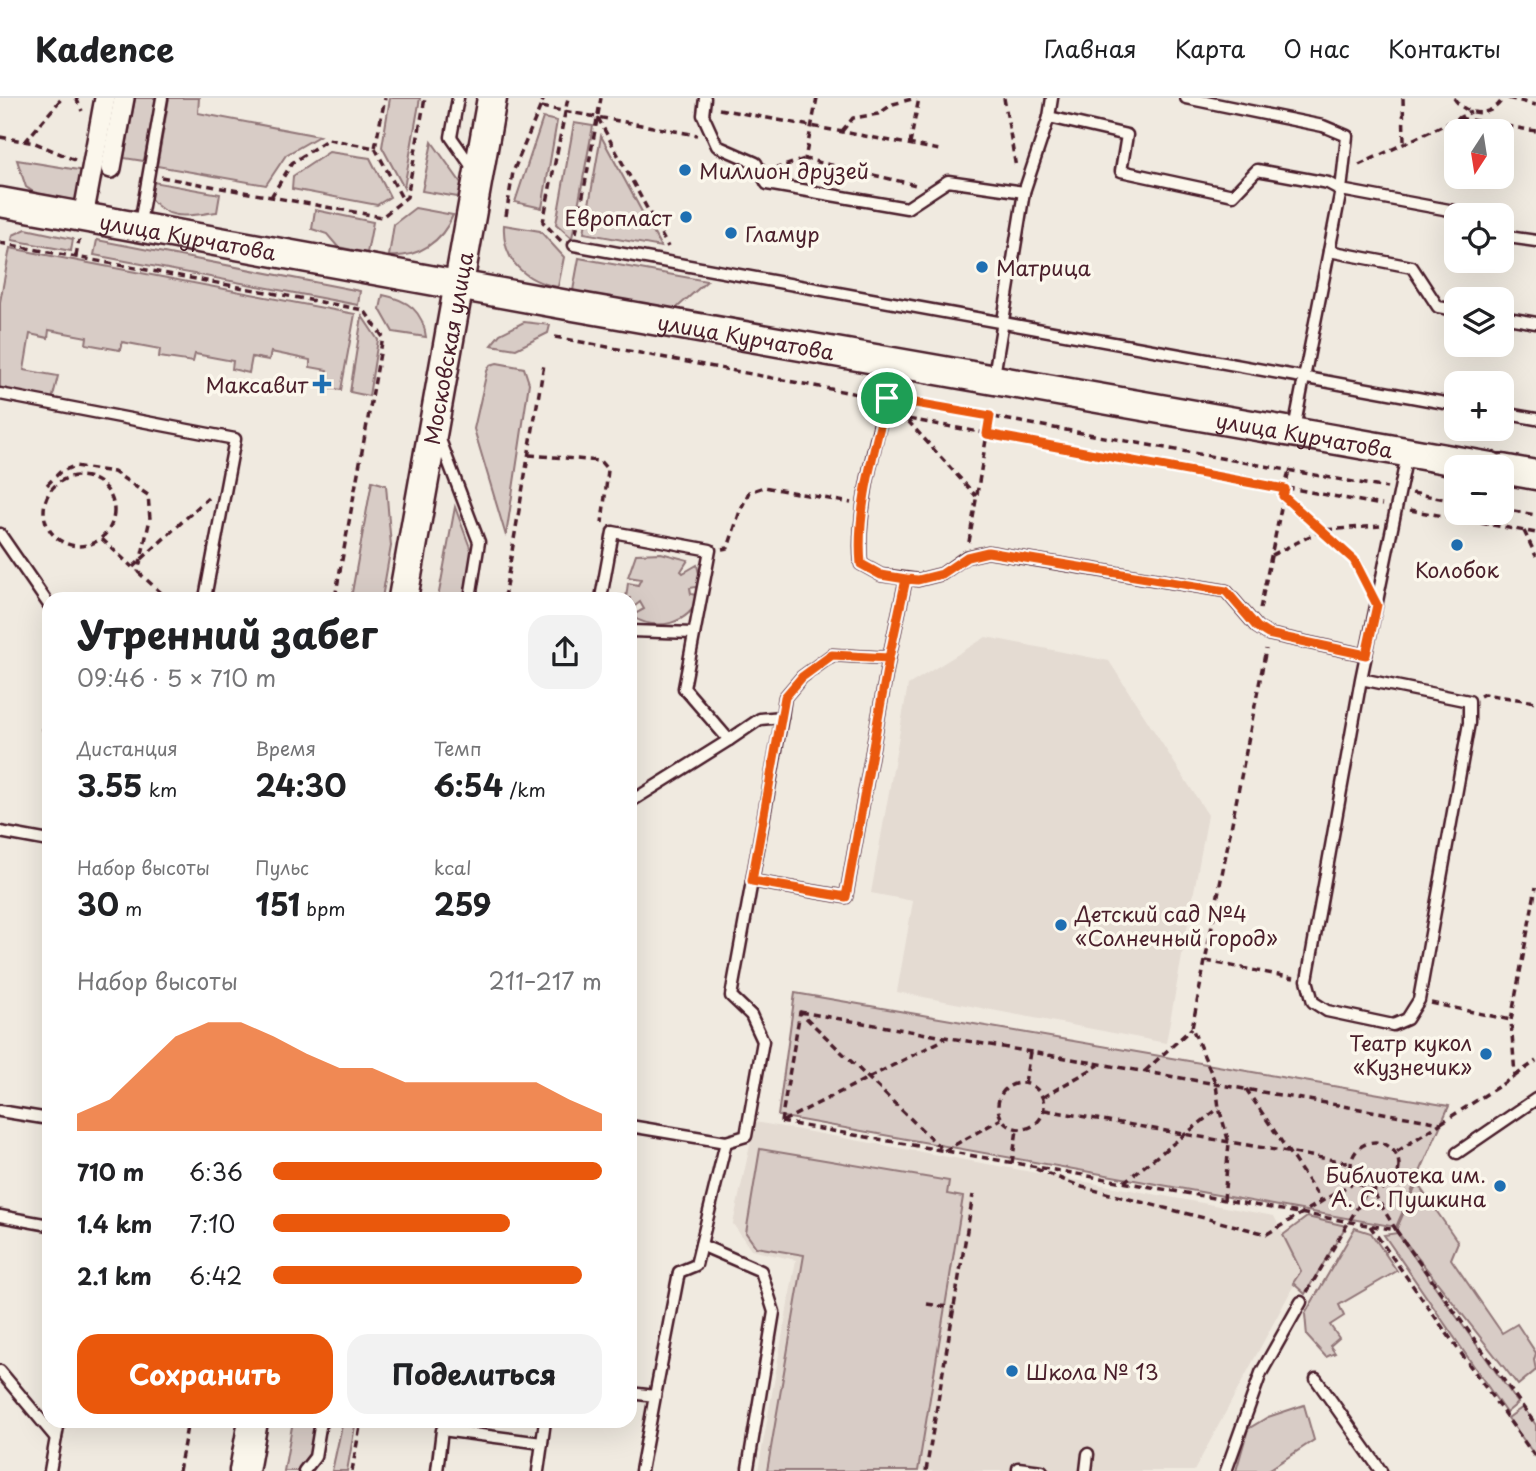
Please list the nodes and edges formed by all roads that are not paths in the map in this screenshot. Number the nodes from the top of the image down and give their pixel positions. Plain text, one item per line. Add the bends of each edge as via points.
1 (104, 98) edge
2 (124, 98) edge
3 (162, 98) edge
4 (458, 98) edge
5 (492, 98) edge
6 (1052, 98) edge
7 (1186, 98) edge
8 (705, 102) edge
9 (1049, 117) junction
10 (102, 166) junction
11 (478, 176) junction
12 (1341, 190) junction
13 (1024, 192) junction
14 (0, 202) edge
15 (1444, 209) edge
16 (83, 217) junction
17 (139, 228) junction
18 (1514, 238) edge
19 (1536, 241) edge
20 (574, 245) road end
21 (1329, 251) junction
22 (459, 286) junction
23 (1444, 308) edge
24 (1514, 319) edge
25 (1003, 321) junction
26 (1536, 323) edge
27 (895, 362) junction
28 (1305, 376) junction
29 (993, 380) junction
30 (0, 394) edge
31 (1444, 403) edge
32 (1514, 415) edge
33 (1536, 419) edge
34 (434, 423) junction
35 (1294, 432) junction
36 (1407, 453) junction
37 (1444, 459) edge
38 (1514, 471) edge
39 (1536, 475) edge
40 (0, 534) edge
41 (906, 579) junction
42 (206, 592) edge
43 (403, 592) edge
44 (471, 592) edge
45 (602, 592) edge
46 (42, 596) edge
47 (637, 631) edge
48 (694, 632) junction
49 (1366, 655) junction
50 (889, 658) junction
51 (1361, 679) junction
52 (782, 717) junction
53 (729, 740) junction
54 (637, 798) edge
55 (0, 832) edge
56 (42, 840) edge
57 (752, 881) junction
58 (1536, 1099) edge
59 (0, 1111) edge
60 (42, 1118) edge
61 (637, 1127) edge
62 (726, 1142) junction
63 (1457, 1153) dead end
64 (0, 1216) edge
65 (42, 1224) edge
66 (701, 1245) junction
67 (1301, 1302) road end
68 (0, 1371) edge
69 (1316, 1379) dead end
70 (637, 1394) edge
71 (655, 1396) junction
72 (42, 1421) edge
73 (48, 1428) edge
74 (58, 1428) edge
75 (252, 1428) edge
76 (320, 1428) edge
77 (544, 1428) edge
78 (56, 1438) junction
79 (542, 1443) junction
80 (1088, 1454) dead end
81 (748, 1468) dead end
82 (50, 1471) edge
83 (244, 1471) edge
84 (304, 1471) edge
85 (437, 1471) edge
86 (538, 1471) edge
87 (641, 1471) edge
88 (1018, 1471) edge
89 (1042, 1471) edge
90 (1086, 1471) edge
91 (1226, 1471) edge
92 (1381, 1471) edge

1 - 10 street
2 - 10 street
3 - 17 lane
4 - 11 lane via 451,137
5 - 11 street, Московская улица
6 - 9 lane
7 - 12 lane via 1323,126 1347,136
8 - 13 lane via 703,115 717,146 756,163 767,184 907,208 948,181
9 - 12 lane via 1127,135 1121,171 1233,195 1257,170 1328,183
9 - 13 lane
10 - 16 street
11 - 22 street, Московская улица
12 - 15 lane
12 - 21 lane
13 - 25 lane
14 - 16 street, улица Курчатова
16 - 17 street, улица Курчатова
17 - 22 street, улица Курчатова
18 - 19 lane
20 - 25 lane
21 - 23 lane via 1412,267 1438,307
21 - 28 lane
22 - 27 street, улица Курчатова
22 - 34 street, Московская улица
24 - 26 lane
25 - 28 lane
25 - 29 lane
27 - 29 street, улица Курчатова
27 - 41 lane via 859,540 861,564 881,575
28 - 31 lane
28 - 35 lane
29 - 35 street, улица Курчатова
30 - 42 lane via 235,439
32 - 33 lane
34 - 43 street, Московская улица
34 - 44 lane via 480,542
35 - 36 street, улица Курчатова
36 - 37 street, улица Курчатова
36 - 49 lane
38 - 39 street
40 - 46 lane
41 - 49 lane via 942,574 967,557 988,552 1226,591 1268,634
41 - 50 lane
45 - 48 lane via 612,532 710,550
47 - 48 lane
48 - 53 lane via 684,688
49 - 51 lane
50 - 52 lane via 832,655 802,677 785,697
50 - 57 lane via 846,897
51 - 51 lane via 1469,701 1469,723 1419,1000 1407,1019 1393,1025 1327,1011 1313,1002 1307,980
52 - 53 lane via 760,719
52 - 57 lane
53 - 54 lane
55 - 56 lane
57 - 62 lane via 731,996 751,1016 763,1041 746,1136
58 - 63 lane
59 - 60 lane
61 - 62 lane
62 - 66 lane
64 - 65 lane
66 - 71 lane via 696,1265 679,1272
66 - 81 lane via 761,1271 774,1312
67 - 91 lane via 1261,1373
68 - 72 lane
69 - 92 lane
70 - 71 lane
71 - 87 lane
73 - 78 lane
74 - 78 lane
75 - 83 street
76 - 84 lane via 315,1457
77 - 79 lane
78 - 82 lane
79 - 85 lane via 442,1430
79 - 86 lane
80 - 90 lane
88 - 89 lane

